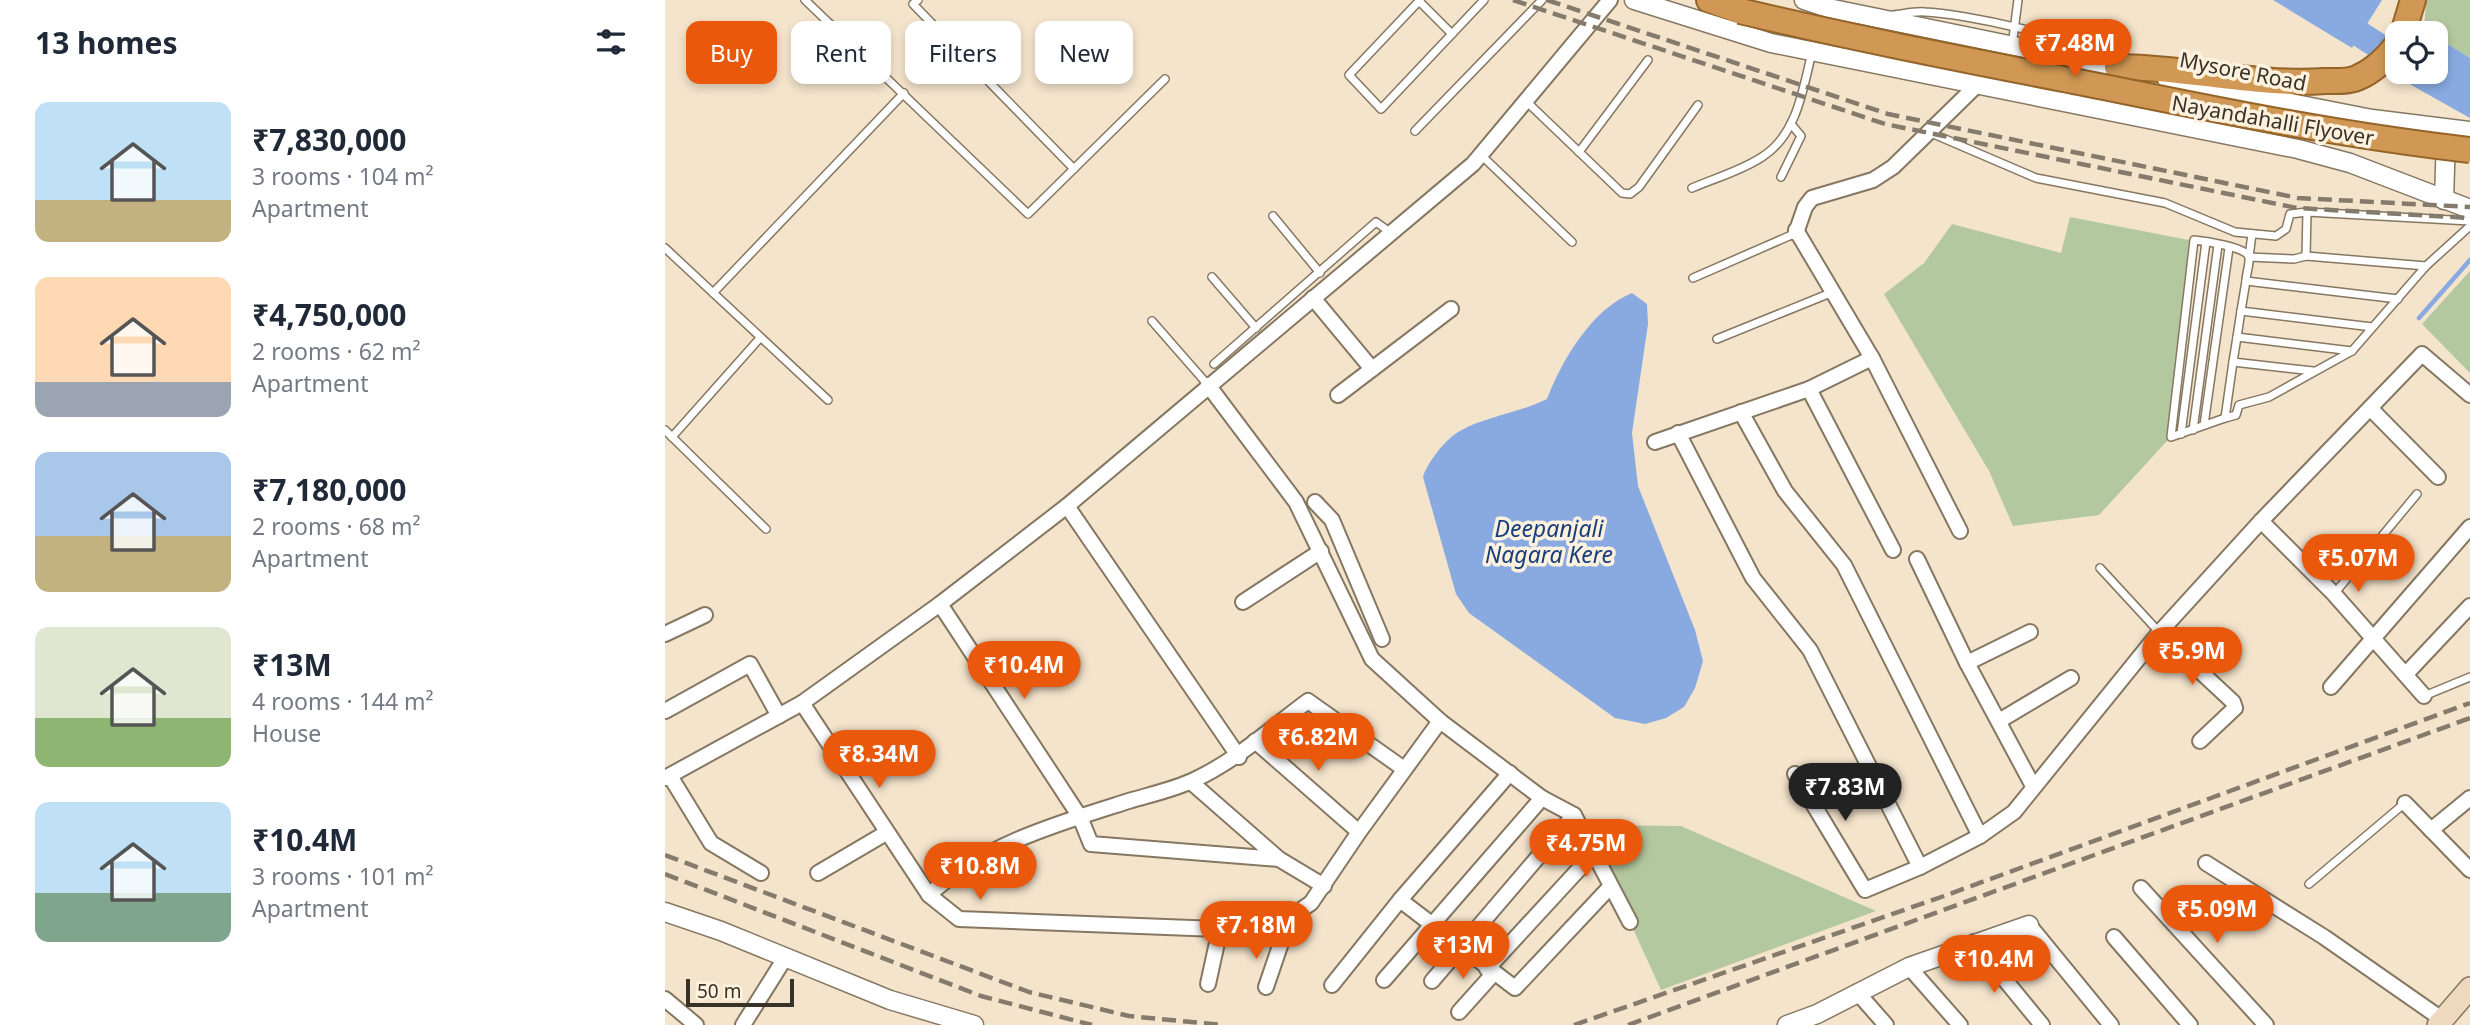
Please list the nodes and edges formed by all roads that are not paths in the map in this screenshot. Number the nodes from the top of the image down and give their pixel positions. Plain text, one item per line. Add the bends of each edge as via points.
1 (805, 0) edge
2 (918, 0) edge
3 (1485, 0) edge
4 (1542, 0) edge
5 (1610, 0) edge
6 (1634, 0) edge
7 (1709, 0) edge
8 (1763, 0) edge
9 (1804, 0) edge
10 (2018, 0) edge
11 (2413, 0) edge
12 (1419, 1) edge
13 (1871, 17) junction
14 (2407, 21) edge
15 (2014, 28) junction
16 (1452, 34) junction
17 (2012, 47) junction
18 (1812, 51) junction
19 (1648, 60) dead end
20 (2385, 60) edge
21 (2114, 66) junction
22 (1165, 79) dead end
23 (1977, 85) junction
24 (904, 93) junction
25 (1526, 101) junction
26 (1698, 105) dead end
27 (1791, 124) junction
28 (2446, 130) junction
29 (1415, 131) dead end
30 (2470, 131) edge
31 (1931, 133) junction
32 (2470, 140) edge
33 (2470, 150) edge
34 (1579, 152) junction
35 (1481, 155) junction
36 (1074, 169) junction
37 (1781, 177) dead end
38 (1692, 188) dead end
39 (2444, 200) junction
40 (2470, 209) edge
41 (2307, 212) junction
42 (1273, 216) dead end
43 (2470, 223) edge
44 (1796, 232) junction
45 (1391, 233) junction
46 (2252, 234) junction
47 (1572, 242) dead end
48 (2218, 245) junction
49 (665, 248) edge
50 (2229, 248) junction
51 (2249, 257) junction
52 (2306, 257) junction
53 (2426, 266) junction
54 (1320, 273) junction
55 (1212, 277) dead end
56 (1693, 278) dead end
57 (2246, 281) junction
58 (1834, 291) junction
59 (713, 293) junction
60 (1313, 298) junction
61 (2397, 299) junction
62 (1451, 309) dead end
63 (2241, 312) junction
64 (1152, 321) dead end
65 (2372, 327) junction
66 (1256, 328) junction
67 (2237, 337) junction
68 (760, 338) junction
69 (1717, 339) dead end
70 (2353, 351) junction
71 (1872, 358) junction
72 (2233, 362) junction
73 (1214, 364) dead end
74 (1372, 369) junction
75 (2313, 371) junction
76 (1208, 385) junction
77 (1809, 389) junction
78 (1338, 395) dead end
79 (2470, 395) edge
80 (828, 400) dead end
81 (2370, 408) junction
82 (1741, 412) junction
83 (2225, 418) junction
84 (2204, 425) junction
85 (665, 430) edge
86 (2193, 430) junction
87 (1678, 433) junction
88 (672, 437) junction
89 (1655, 442) dead end
90 (2438, 477) dead end
91 (2417, 494) dead end
92 (1315, 502) dead end
93 (1067, 506) junction
94 (2261, 521) junction
95 (2470, 527) edge
96 (767, 529) dead end
97 (1961, 531) dead end
98 (1893, 550) dead end
99 (1321, 551) junction
100 (1917, 559) dead end
101 (2100, 568) dead end
102 (2334, 594) junction
103 (1243, 603) dead end
104 (940, 604) junction
105 (2470, 606) edge
106 (705, 615) dead end
107 (2030, 632) dead end
108 (2159, 633) junction
109 (665, 634) edge
110 (2374, 638) junction
111 (1382, 639) dead end
112 (1967, 663) junction
113 (2406, 674) junction
114 (2470, 677) edge
115 (2071, 678) dead end
116 (2331, 687) dead end
117 (2424, 696) joint
118 (802, 703) junction
119 (665, 711) edge
120 (779, 716) junction
121 (1440, 721) junction
122 (1999, 722) junction
123 (1255, 741) junction
124 (2200, 741) dead end
125 (1239, 757) junction
126 (1404, 769) junction
127 (1510, 773) junction
128 (1795, 774) dead end
129 (667, 777) edge
130 (1191, 782) junction
131 (2033, 786) junction
132 (1542, 797) junction
133 (2470, 798) edge
134 (2405, 803) joint
135 (1574, 815) junction
136 (1080, 817) junction
137 (2431, 830) junction
138 (1359, 832) junction
139 (885, 833) junction
140 (1980, 836) junction
141 (1593, 855) junction
142 (1279, 859) junction
143 (2206, 863) dead end
144 (1920, 867) junction
145 (2470, 870) edge
146 (761, 873) dead end
147 (818, 873) dead end
148 (2309, 884) dead end
149 (1324, 886) junction
150 (1611, 887) junction
151 (2141, 888) dead end
152 (929, 895) junction
153 (1400, 900) junction
154 (665, 912) edge
155 (1630, 922) dead end
156 (1430, 923) junction
157 (2029, 925) joint
158 (1220, 929) junction
159 (1271, 931) junction
160 (2114, 937) dead end
161 (1974, 942) junction
162 (1463, 946) junction
163 (785, 958) junction
164 (1909, 967) junction
165 (1490, 971) junction
166 (1384, 980) dead end
167 (1432, 981) dead end
168 (1208, 984) dead end
169 (1332, 985) dead end
170 (1266, 987) dead end
171 (2470, 988) edge
172 (1857, 992) junction
173 (665, 999) edge
174 (1459, 1012) dead end
175 (1816, 1019) edge
176 (947, 1021) edge
177 (2440, 1023) edge
178 (696, 1025) edge
179 (743, 1025) edge
180 (974, 1025) edge
181 (1787, 1025) edge
182 (1886, 1025) edge
183 (1959, 1025) edge
184 (2042, 1025) edge
185 (2111, 1025) edge
186 (2190, 1025) edge
187 (2266, 1025) edge

1 - 24 lane
2 - 36 lane via 913,4
3 - 16 lane
4 - 29 lane
5 - 25 street
6 - 18 street via 1771,43
7 - 33 highway, Nayandahalli Flyover, bridge via 1856,39 2237,116
8 - 32 highway, Nayandahalli Flyover via 1953,44 2369,128
9 - 13 street, Mysore Road
10 - 15 lane
11 - 14 highway
12 - 16 lane
12 - 16 lane via 1349,75 1381,109
13 - 15 lane via 1925,12
13 - 17 street, Mysore Road
15 - 17 lane
15 - 21 lane via 2099,54
17 - 21 street, Mysore Road
18 - 23 street
18 - 27 lane
19 - 34 lane
20 - 21 highway via 2355,79 2312,82
21 - 28 street, Mysore Road via 2215,91
22 - 36 lane
23 - 31 street
23 - 39 street via 2350,163
24 - 36 lane via 1028,214
24 - 59 lane
25 - 34 lane
25 - 35 street
26 - 34 lane via 1630,194 1622,193
27 - 37 lane via 1801,136
27 - 38 lane via 1763,157
28 - 30 street, Mysore Road
28 - 39 street
31 - 44 street via 1873,180 1812,198
31 - 46 lane via 2028,175 2165,203 2235,232
35 - 45 street
35 - 47 lane
39 - 40 street
41 - 43 lane
41 - 46 lane via 2290,214 2285,229 2276,236
41 - 52 lane
42 - 54 lane
43 - 53 lane
44 - 56 lane
44 - 58 street
45 - 54 lane via 1376,222
45 - 60 street
46 - 51 lane
48 - 50 lane
48 - 86 lane
48 - 86 lane via 2206,242 2181,434
49 - 59 lane
50 - 51 lane via 2239,247
50 - 84 lane
51 - 52 lane
51 - 57 lane
52 - 53 lane
53 - 61 lane
54 - 66 lane
55 - 66 lane
57 - 61 lane
57 - 63 lane
58 - 69 lane
58 - 71 street
59 - 68 lane
60 - 74 street
60 - 76 street
61 - 65 lane
62 - 74 street
63 - 65 lane
63 - 67 lane
64 - 76 lane
65 - 70 lane
66 - 73 lane
67 - 70 lane
67 - 72 lane
68 - 80 lane
68 - 88 lane
70 - 75 lane
71 - 77 street
71 - 97 street
72 - 75 lane
72 - 83 lane
74 - 78 street
75 - 83 lane via 2269,397 2239,405 2236,415
76 - 93 street
76 - 99 street via 1297,502
77 - 82 street
77 - 98 street
79 - 81 street via 2422,354
81 - 90 street
81 - 94 street
82 - 87 street
82 - 140 street via 1784,491 1844,565
83 - 84 lane
84 - 86 lane
85 - 88 lane
87 - 89 street
87 - 144 street via 1753,578 1810,650
88 - 96 lane
91 - 102 lane
92 - 111 street via 1332,520
93 - 104 street
93 - 125 street
94 - 102 street
94 - 108 street
95 - 110 street
99 - 103 street
99 - 121 street via 1372,659
100 - 112 street
101 - 108 lane
102 - 110 street
104 - 118 street
104 - 136 street
105 - 113 street
106 - 109 street
107 - 112 street
108 - 124 street via 2233,702 2235,708
108 - 131 street
110 - 113 street
110 - 116 street
112 - 122 street
113 - 117 street
114 - 117 lane
115 - 122 street
118 - 120 street
118 - 139 street
119 - 120 street via 750,664
120 - 129 street
121 - 126 street
121 - 127 street
122 - 131 street
123 - 125 street
123 - 126 street via 1308,701
123 - 138 street
125 - 130 street
126 - 138 street
127 - 132 street
127 - 153 street
128 - 144 street via 1865,890
129 - 146 street via 711,843
130 - 136 street
130 - 142 street
131 - 140 street via 2014,812
132 - 135 street
132 - 156 street
133 - 137 street
134 - 137 street
134 - 148 lane
135 - 141 street
135 - 162 street
136 - 142 street via 1091,844
136 - 152 street via 1005,846 945,880
137 - 145 street
138 - 149 street
139 - 147 street
139 - 152 street
140 - 144 street
141 - 150 street
141 - 165 street
142 - 149 street
143 - 177 street via 2324,937
149 - 159 street via 1311,903
150 - 155 street
150 - 165 street via 1515,988
151 - 187 street
152 - 158 street via 959,919
153 - 156 street
153 - 169 street
154 - 163 street
156 - 162 street
156 - 166 street
157 - 161 street
157 - 185 street
158 - 159 street
158 - 168 street
159 - 170 street via 1281,943
160 - 186 street
161 - 164 street
161 - 184 street
162 - 165 street
162 - 167 street
163 - 176 street
163 - 179 street
164 - 172 street
164 - 183 street
165 - 174 street
171 - 177 main road
172 - 175 street
172 - 182 street
173 - 178 street
175 - 181 street
176 - 180 street

